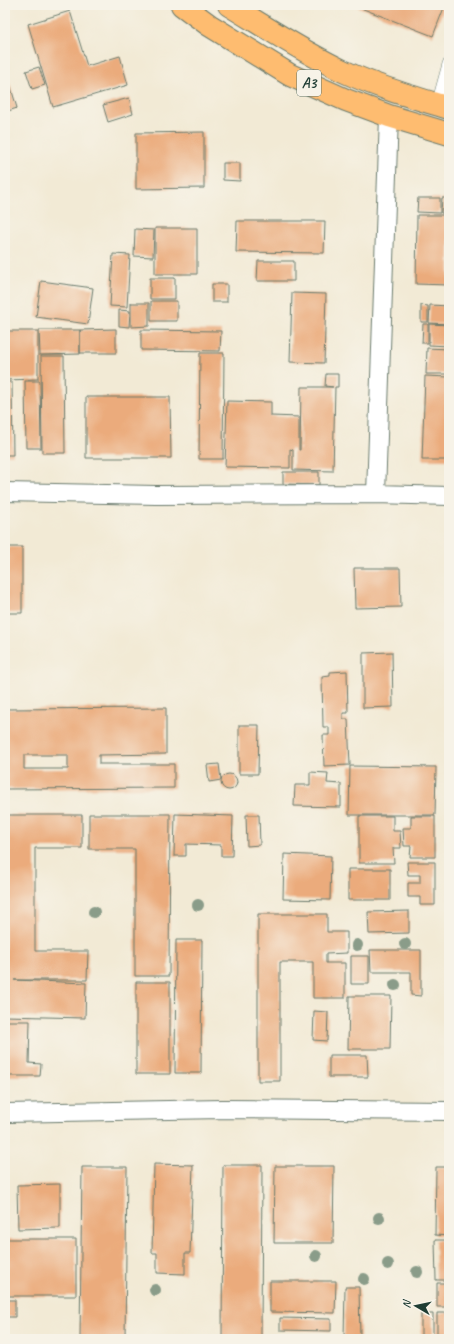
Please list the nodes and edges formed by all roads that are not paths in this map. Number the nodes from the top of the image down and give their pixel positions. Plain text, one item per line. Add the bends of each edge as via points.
1 (182, 5) edge
2 (229, 5) edge
3 (449, 64) edge
4 (442, 106) edge
5 (389, 116) junction
6 (449, 134) edge
7 (5, 492) edge
8 (376, 494) junction
9 (449, 496) edge
10 (449, 1111) edge
11 (5, 1114) edge

1 - 5 highway, A3 via 209,25 290,75
2 - 4 highway, A3 via 344,71 390,90
3 - 4 lane
5 - 6 highway, A3
5 - 8 street
7 - 8 street via 156,495
8 - 9 street
10 - 11 street via 223,1109

